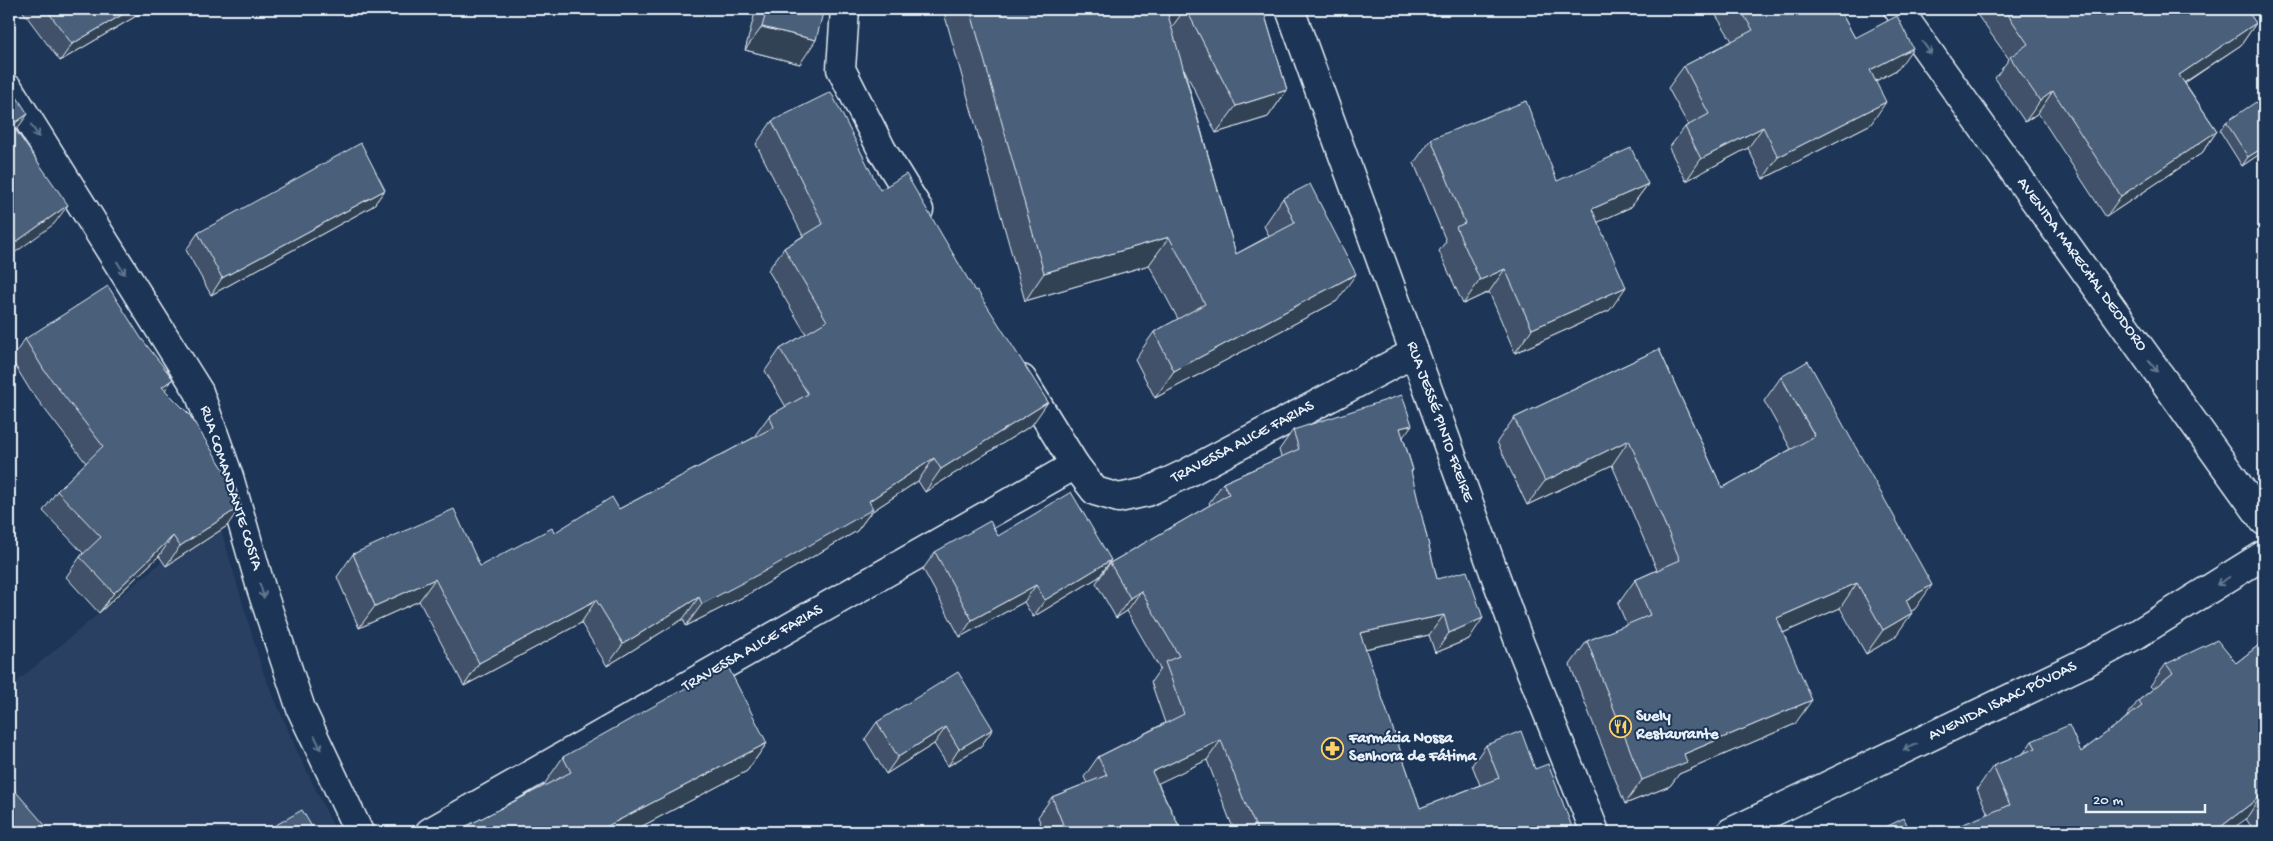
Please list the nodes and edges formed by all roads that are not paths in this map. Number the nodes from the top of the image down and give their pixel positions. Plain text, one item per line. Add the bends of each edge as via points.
1 (845, 9) edge
2 (1290, 9) edge
3 (1898, 9) edge
4 (9, 89) edge
5 (934, 235) edge
6 (1414, 353) junction
7 (1007, 354) edge
8 (1075, 465) junction
9 (2264, 521) edge
10 (2264, 555) edge
11 (359, 832) edge
12 (430, 832) edge
13 (1595, 832) edge
14 (1731, 832) edge

1 - 5 street via 841,70 882,150
2 - 6 street, RUA JESSÉ PINTO FREIRE
3 -> 9 street, AVENIDA MARECHAL DEODORO
4 -> 11 street, RUA COMANDANTE COSTA via 199,392 302,709
6 - 8 street, TRAVESSA ALICE FARIAS via 1148,492 1119,498 1095,491
6 - 13 street, RUA JESSÉ PINTO FREIRE via 1520,644
7 - 8 street, TRAVESSA ALICE FARIAS
8 - 12 street, TRAVESSA ALICE FARIAS
10 -> 14 street, AVENIDA ISAAC PÓVOAS via 2088,661

